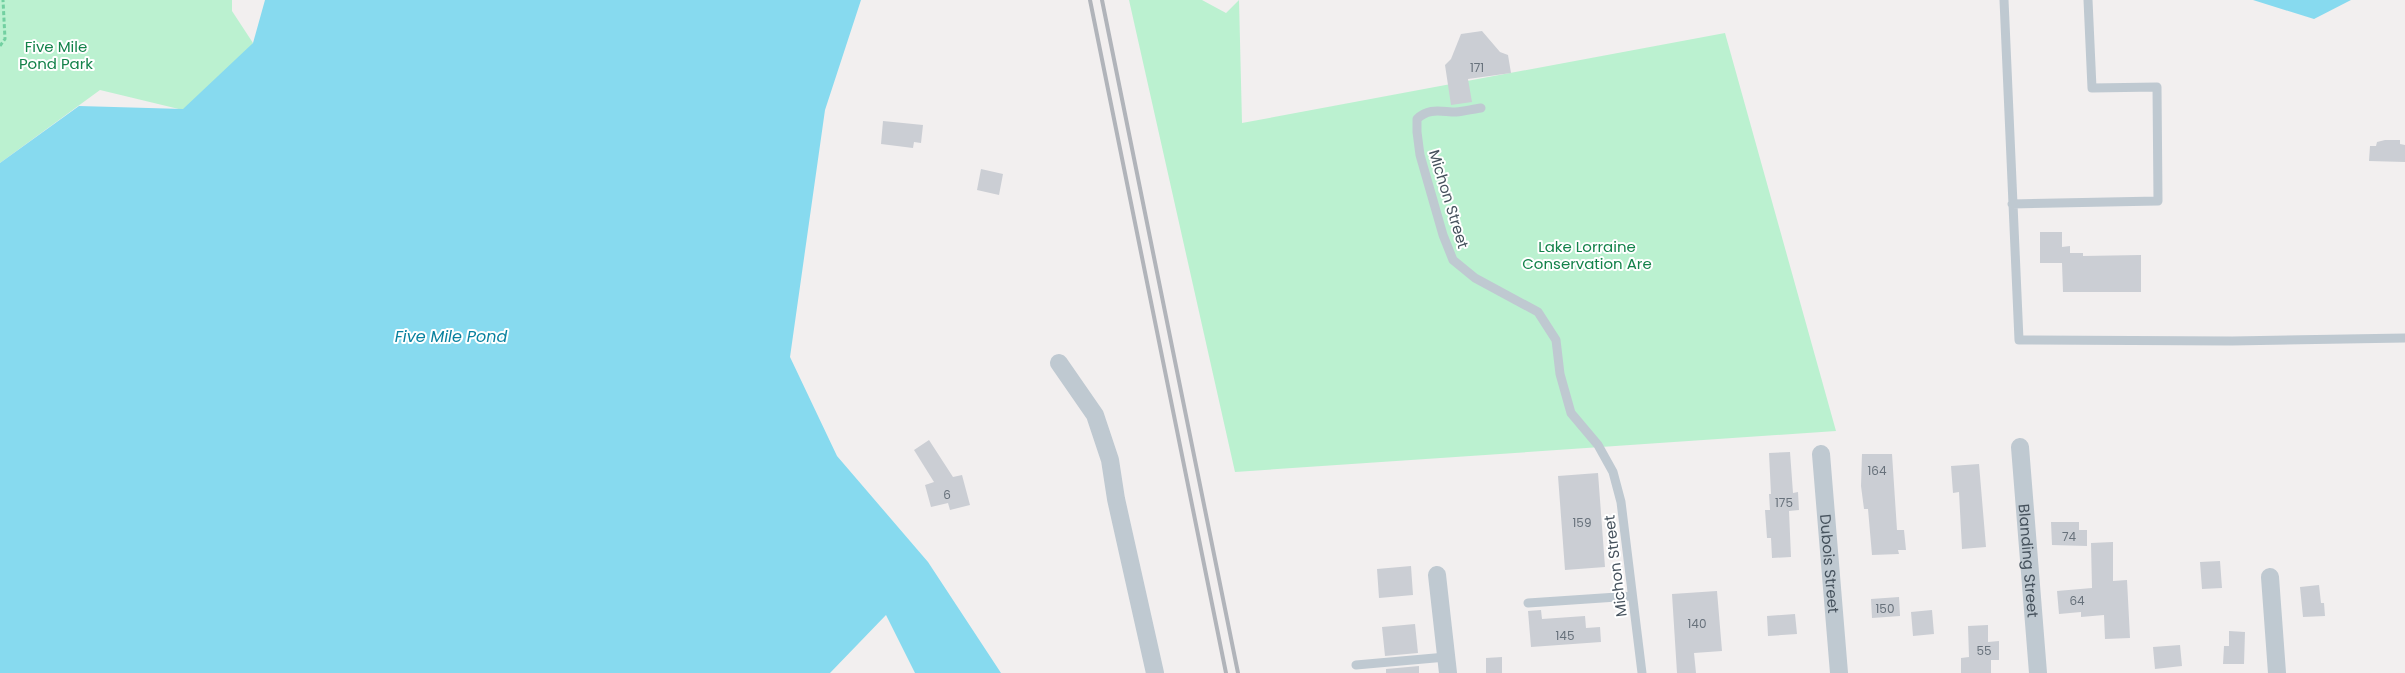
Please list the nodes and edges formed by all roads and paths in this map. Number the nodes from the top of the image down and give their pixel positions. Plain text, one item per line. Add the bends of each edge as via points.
1 (3, 0) edge
2 (2004, 0) edge
3 (2088, 0) edge
4 (0, 46) edge
5 (1481, 108) dead end
6 (2012, 204) junction
7 (2405, 338) edge
8 (1060, 363) dead end
9 (2020, 448) dead end
10 (1821, 454) dead end
11 (1437, 575) dead end
12 (2270, 577) dead end
13 (1632, 596) junction
14 (1528, 603) dead end
15 (1356, 665) dead end
16 (1447, 665) edge
17 (1155, 673) edge
18 (1642, 673) edge
19 (1839, 673) edge
20 (2038, 673) edge
21 (2277, 673) edge

1 - 4 path via 5,39
2 - 6 lane
3 - 6 lane via 2092,88 2157,87 2158,201
5 - 13 lane, Michon Street via 1457,112 1437,110 1423,113 1418,119 1420,155 1438,220 1453,260 1474,278 1538,312 1556,340 1560,374 1571,413 1598,445 1613,472 1621,502
6 - 7 lane via 2019,340 2232,342
8 - 17 street via 1095,414 1110,460
9 - 20 street, Blanding Street
10 - 19 street, Dubois Street
11 - 16 street
12 - 21 street
13 - 14 lane
13 - 18 lane, Michon Street
15 - 16 lane

